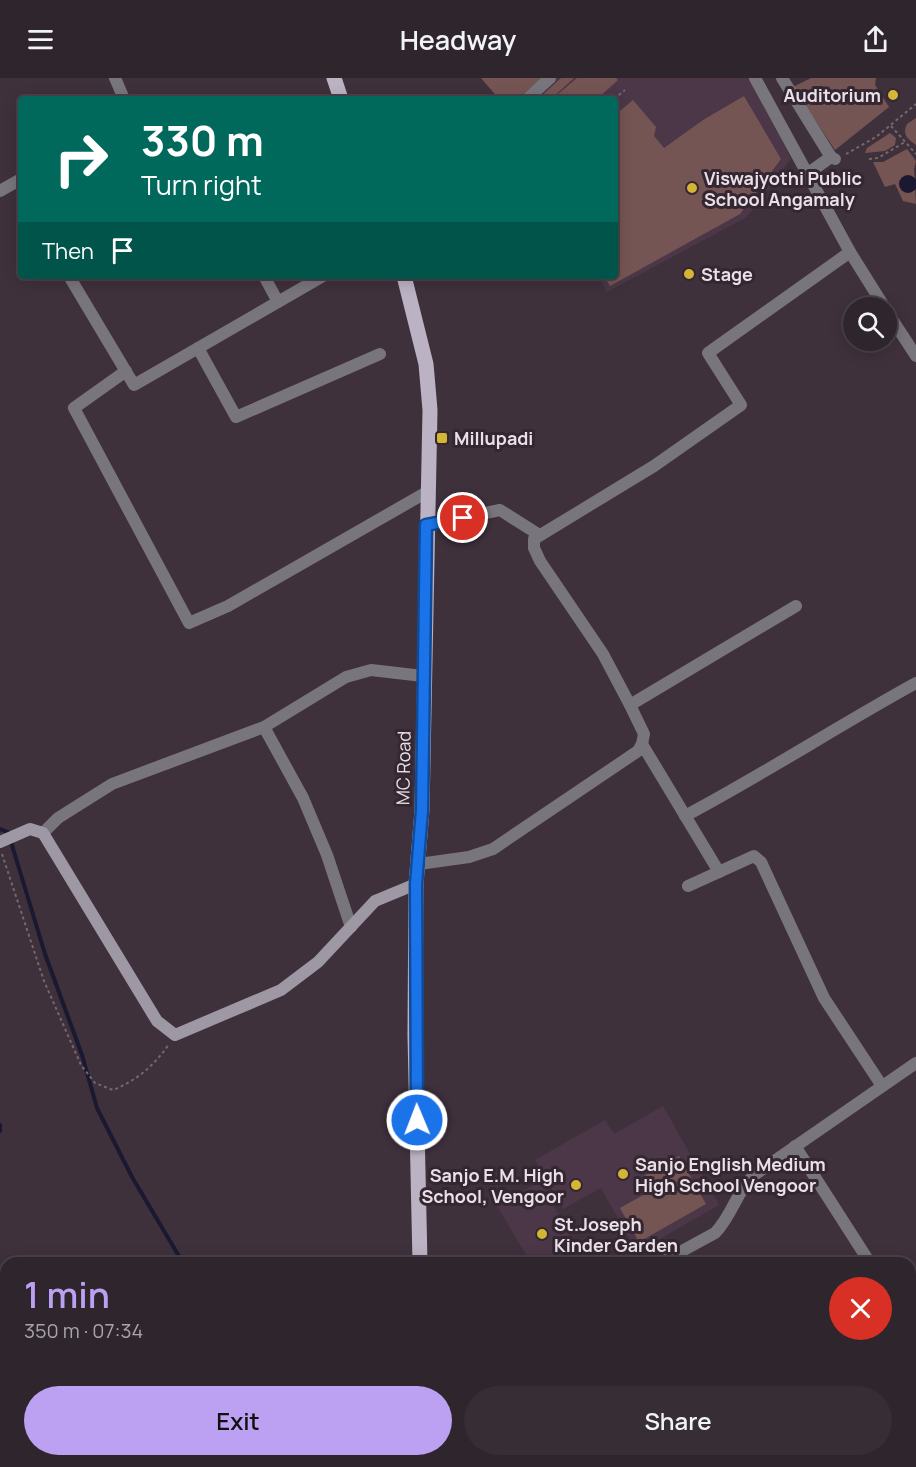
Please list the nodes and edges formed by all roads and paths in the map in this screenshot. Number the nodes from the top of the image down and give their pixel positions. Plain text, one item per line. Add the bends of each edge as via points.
1 (115, 78) edge
2 (334, 78) edge
3 (550, 78) edge
4 (755, 78) edge
5 (782, 78) edge
6 (625, 90) dead end
7 (123, 96) edge
8 (340, 96) edge
9 (530, 96) edge
10 (618, 96) edge
11 (916, 104) edge
12 (891, 126) junction
13 (906, 142) junction
14 (916, 154) edge
15 (833, 158) junction
16 (869, 159) dead end
17 (807, 174) junction
18 (18, 181) edge
19 (0, 191) edge
20 (850, 252) junction
21 (71, 279) edge
22 (266, 279) edge
23 (318, 279) edge
24 (405, 279) edge
25 (878, 297) edge
26 (278, 302) junction
27 (897, 326) edge
28 (198, 348) junction
29 (380, 354) dead end
30 (916, 356) edge
31 (126, 371) junction
32 (427, 492) junction
33 (426, 525) junction
34 (538, 534) junction
35 (796, 606) dead end
36 (423, 676) junction
37 (916, 683) edge
38 (630, 705) junction
39 (264, 727) junction
40 (642, 744) junction
41 (685, 816) junction
42 (43, 833) junction
43 (7, 840) edge
44 (0, 852) edge
45 (419, 864) junction
46 (719, 872) junction
47 (416, 884) junction
48 (688, 886) dead end
49 (351, 927) junction
50 (176, 1035) junction
51 (916, 1063) edge
52 (882, 1086) junction
53 (795, 1146) junction
54 (420, 1257) edge
55 (671, 1257) edge
56 (866, 1257) edge

1 - 7 street
2 - 8 main road
3 - 9 street
4 - 17 street
5 - 15 street
6 - 10 path
11 - 12 path
12 - 13 path
12 - 15 path via 865,145
13 - 14 path
13 - 16 path
15 - 17 street
17 - 20 street
18 - 19 street
20 - 25 street
20 - 34 street via 708,353 741,405 654,466
21 - 31 street
22 - 26 street
23 - 26 street
24 - 32 main road, MC Road via 426,364 430,410
26 - 28 street
27 - 30 street
28 - 29 street via 236,417
28 - 31 street via 134,385
31 - 32 street via 74,408 189,623 228,606
32 - 33 main road, MC Road
33 - 34 street via 500,510
33 - 36 main road, MC Road
34 - 38 street via 534,548 540,561 603,654
35 - 38 street
36 - 39 street via 371,670 346,676
36 - 45 main road, MC Road
37 - 41 street
38 - 40 street via 644,734
39 - 42 street via 112,784 57,818
39 - 49 street via 303,798
40 - 41 street
40 - 45 street via 638,751 493,849 469,857
41 - 46 street
42 - 43 street via 30,829
42 - 50 street via 157,1021
44 - 50 path via 5,857 45,981 81,1065 94,1083 113,1090 131,1083 157,1062
45 - 47 main road, MC Road
46 - 48 street
46 - 52 street via 754,856 761,862 824,998
47 - 49 street via 375,901
47 - 54 main road, MC Road
49 - 50 street via 318,962 281,990
51 - 52 street
52 - 53 street
53 - 55 street via 743,1186 715,1233
53 - 56 street

